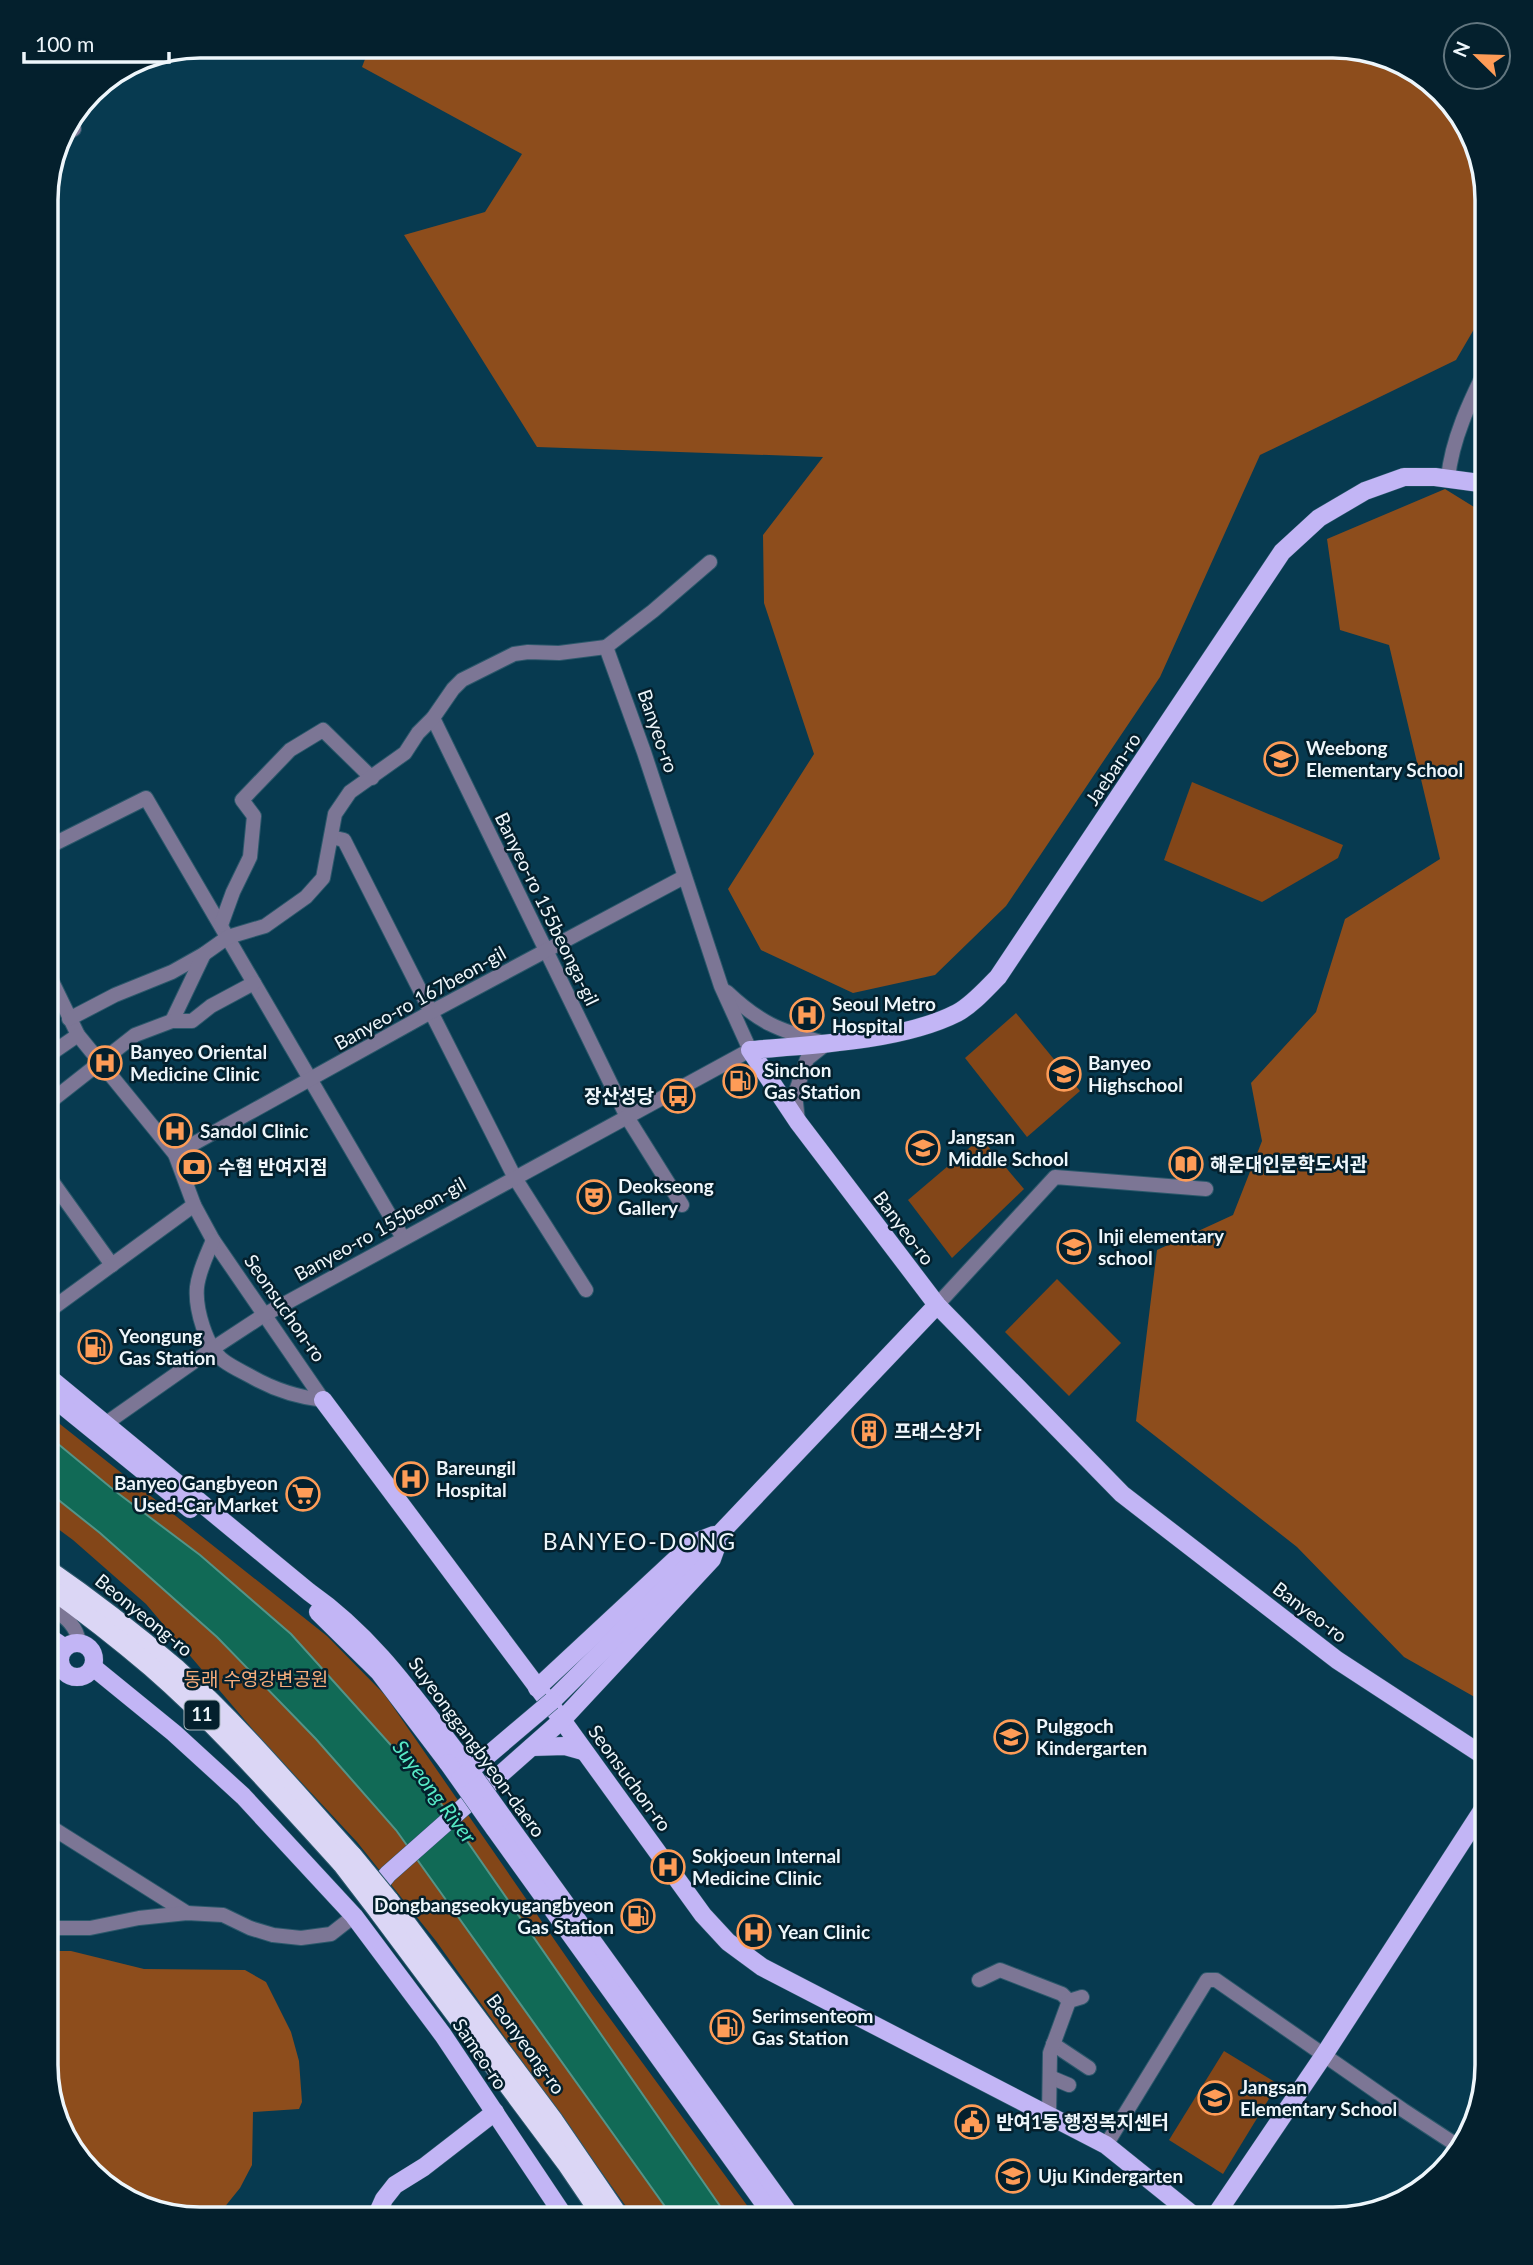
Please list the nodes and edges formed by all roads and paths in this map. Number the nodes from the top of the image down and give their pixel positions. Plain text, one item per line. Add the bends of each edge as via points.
1 (1475, 394) edge
2 (1448, 478) junction
3 (1475, 482) edge
4 (710, 562) dead end
5 (606, 647) junction
6 (433, 718) junction
7 (372, 778) junction
8 (331, 837) junction
9 (58, 842) edge
10 (684, 877) junction
11 (224, 931) junction
12 (547, 950) junction
13 (204, 954) junction
14 (254, 983) junction
15 (721, 986) junction
16 (58, 995) edge
17 (431, 1012) junction
18 (69, 1019) junction
19 (172, 1021) junction
20 (78, 1035) junction
21 (826, 1044) junction
22 (58, 1049) edge
23 (750, 1050) junction
24 (99, 1063) junction
25 (311, 1079) junction
26 (58, 1095) edge
27 (627, 1117) junction
28 (798, 1122) junction
29 (175, 1154) junction
30 (515, 1178) junction
31 (1206, 1189) dead end
32 (58, 1190) edge
33 (194, 1205) junction
34 (682, 1205) dead end
35 (403, 1238) junction
36 (213, 1240) junction
37 (112, 1265) junction
38 (586, 1290) dead end
39 (58, 1304) edge
40 (937, 1305) junction
41 (264, 1315) junction
42 (212, 1349) junction
43 (58, 1385) edge
44 (323, 1400) junction
45 (58, 1402) edge
46 (105, 1424) junction
47 (716, 1538) junction
48 (58, 1576) edge
49 (58, 1594) edge
50 (58, 1612) edge
51 (58, 1640) edge
52 (72, 1646) junction
53 (93, 1667) junction
54 (537, 1688) junction
55 (562, 1720) junction
56 (532, 1747) junction
57 (1475, 1750) edge
58 (583, 1751) junction
59 (453, 1758) junction
60 (465, 1775) junction
61 (498, 1823) junction
62 (1475, 1823) edge
63 (58, 1832) edge
64 (347, 1860) junction
65 (384, 1905) junction
66 (187, 1913) junction
67 (354, 1916) junction
68 (58, 1928) edge
69 (978, 1980) dead end
70 (1054, 2044) junction
71 (1324, 2055) junction
72 (1089, 2068) dead end
73 (1049, 2077) junction
74 (1069, 2085) dead end
75 (495, 2112) junction
76 (1049, 2116) junction
77 (1452, 2142) edge
78 (1106, 2146) junction
79 (380, 2207) edge
80 (558, 2207) edge
81 (596, 2207) edge
82 (613, 2207) edge
83 (767, 2207) edge
84 (784, 2207) edge
85 (1182, 2207) edge
86 (1222, 2207) edge

1 - 2 street via 1463,419
2 - 3 main road, Jaeban-ro
2 - 21 main road, Jaeban-ro via 1404,477 1366,491 1319,518 1282,552 999,978 960,1012 923,1028
4 - 5 street
5 - 6 street via 514,654 462,680
5 - 10 street, Banyeo-ro
6 - 7 street via 405,753
6 - 12 street, Banyeo-ro 155beonga-gil
7 - 8 street via 350,792 335,814
7 - 11 street via 323,730 290,750 242,800 254,816 250,857 233,892
8 - 11 street via 323,878 306,897 265,926
8 - 17 street via 344,841
9 - 11 street via 146,798
10 - 12 street, Banyeo-ro 167beon-gil
10 - 15 street, Banyeo-ro
11 - 13 street
11 - 14 street
12 - 17 street, Banyeo-ro 167beon-gil
12 - 27 street, Banyeo-ro 155beonga-gil
13 - 18 street
13 - 19 street
14 - 19 street via 192,1021
14 - 25 street
15 - 21 street via 751,1014 779,1030
15 - 23 street, Banyeo-ro
16 - 18 street, Seonsuchon-ro
17 - 25 street, Banyeo-ro 167beon-gil
17 - 30 street
18 - 20 street, Seonsuchon-ro
19 - 24 street via 135,1035
20 - 22 street
20 - 24 street, Seonsuchon-ro
21 - 23 main road, Jaeban-ro
21 - 28 street via 807,1059 795,1094
23 - 27 street, Banyeo-ro 155beon-gil
23 - 28 main road, Banyeo-ro
24 - 26 street
24 - 29 street, Seonsuchon-ro
25 - 29 street, Banyeo-ro 167beon-gil
25 - 35 street
27 - 30 street, Banyeo-ro 155beon-gil
27 - 34 street
28 - 40 main road, Banyeo-ro
29 - 33 street, Seonsuchon-ro
30 - 35 street, Banyeo-ro 155beon-gil
30 - 38 street
31 - 40 street via 1055,1177
32 - 37 street
33 - 36 street, Seonsuchon-ro
33 - 37 street
35 - 41 street, Banyeo-ro 155beon-gil
36 - 41 street, Seonsuchon-ro
36 - 42 street via 197,1289
37 - 39 street
40 - 47 main road
40 - 57 main road, Banyeo-ro via 1122,1494 1337,1660
41 - 42 street, Banyeo-ro 155beon-gil
41 - 44 street, Seonsuchon-ro
42 - 44 street via 223,1361 269,1387 299,1398
42 - 46 street, Banyeo-ro 155beon-gil
43 - 46 main road, Suyeonggangbyeon-daero
44 - 54 main road, Seonsuchon-ro
45 - 59 main road, Suyeonggangbyeon-daero via 327,1619
46 - 59 main road, Suyeonggangbyeon-daero via 334,1609 389,1664
47 - 54 main road via 693,1544
47 - 55 main road via 712,1559
47 - 60 main road, bridge via 552,1701
48 - 64 highway, Beonyeong-ro / 11 via 177,1670 245,1736
49 - 64 highway, Beonyeong-ro / 11 via 153,1669
50 - 52 street via 78,1634
51 - 52 main road
52 - 53 main road via 92,1652
52 - 53 main road via 61,1658 67,1674 78,1677
53 - 67 main road, Sameo-ro via 243,1796
54 - 55 main road, Seonsuchon-ro
55 - 56 main road
55 - 58 main road, Seonsuchon-ro
56 - 58 main road via 565,1746
56 - 67 main road via 388,1874
58 - 76 main road, Seonsuchon-ro via 703,1915 728,1942 762,1967
59 - 60 main road, Suyeonggangbyeon-daero, bridge
60 - 61 main road, Suyeonggangbyeon-daero, bridge
61 - 83 main road, Suyeonggangbyeon-daero
61 - 84 main road, Suyeonggangbyeon-daero
62 - 71 main road
63 - 66 street
64 - 65 highway, 11, bridge
65 - 81 highway, Beonyeong-ro / 11
65 - 82 highway, Beonyeong-ro / 11 via 554,2121
66 - 67 street via 223,1915 284,1938 331,1934
66 - 68 street via 90,1928
67 - 75 main road, Sameo-ro
69 - 70 street via 1000,1970 1076,1999
70 - 72 street
70 - 73 street
71 - 77 street
71 - 78 street via 1216,1980 1206,1980
71 - 86 main road
73 - 74 street
73 - 76 street
75 - 79 main road via 395,2185
75 - 80 main road, Sameo-ro
76 - 78 main road, Seonsuchon-ro
78 - 85 main road, Seonsuchon-ro

